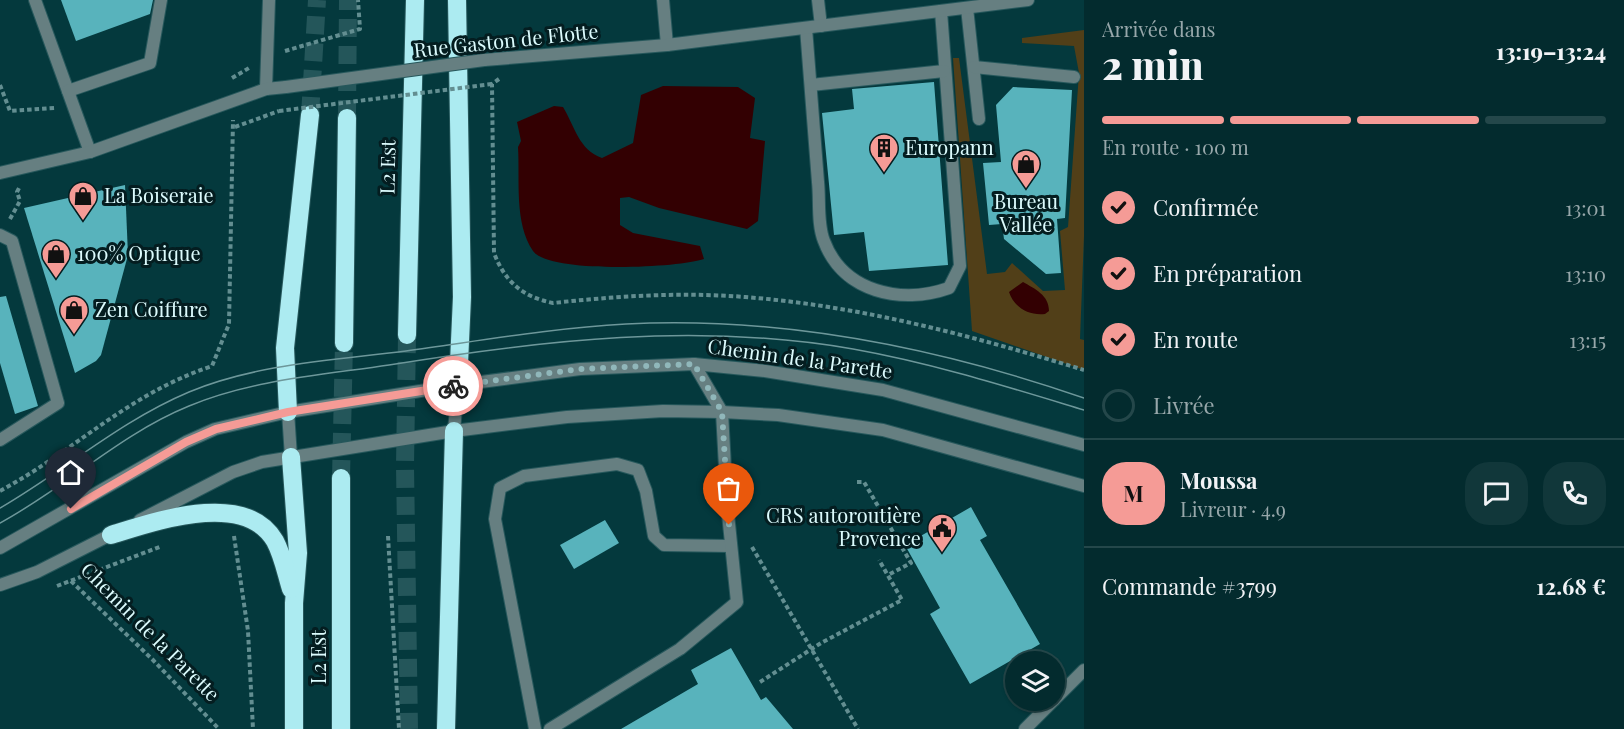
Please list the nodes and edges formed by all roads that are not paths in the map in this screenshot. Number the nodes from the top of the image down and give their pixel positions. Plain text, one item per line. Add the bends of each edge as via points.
1 (35, 0) edge
2 (161, 0) edge
3 (269, 0) edge
4 (415, 0) edge
5 (457, 0) edge
6 (663, 0) edge
7 (818, 0) edge
8 (1028, 0) edge
9 (967, 8) junction
10 (941, 11) junction
11 (821, 26) junction
12 (806, 27) junction
13 (668, 45) junction
14 (974, 67) junction
15 (944, 71) junction
16 (1074, 77) dead end
17 (811, 85) junction
18 (266, 90) junction
19 (68, 91) junction
20 (310, 115) tunnel mouth
21 (348, 118) tunnel mouth
22 (979, 119) dead end
23 (90, 152) junction
24 (0, 172) edge
25 (0, 235) edge
26 (406, 335) tunnel mouth
27 (344, 343) tunnel mouth
28 (694, 364) junction
29 (458, 385) junction
30 (288, 412) junction
31 (722, 412) junction
32 (454, 431) junction
33 (0, 441) edge
34 (1084, 445) edge
35 (291, 458) junction
36 (341, 478) tunnel mouth
37 (1084, 486) edge
38 (111, 535) junction
39 (731, 546) junction
40 (0, 548) edge
41 (0, 585) edge
42 (294, 603) junction
43 (1084, 670) edge
44 (1065, 689) edge
45 (1043, 711) edge
46 (294, 729) edge
47 (341, 729) edge
48 (446, 729) edge
49 (535, 729) edge
50 (550, 729) edge
51 (1025, 729) edge

1 - 19 street
2 - 19 street via 150,63
3 - 18 street
4 - 26 highway, L2 Est
5 - 29 highway via 462,297
6 - 13 street
7 - 11 street
8 - 9 street, Rue Gaston de Flotte
9 - 10 street, Rue Gaston de Flotte
9 - 14 street
10 - 11 street, Rue Gaston de Flotte
10 - 15 street
11 - 12 street, Rue Gaston de Flotte
12 - 13 street, Rue Gaston de Flotte
12 - 17 street
13 - 18 street, Rue Gaston de Flotte, bridge via 484,60
14 - 16 street
14 - 22 street
15 - 17 street
15 - 17 street via 960,266 949,288 930,295 901,296 862,285 843,273 832,258 823,238
18 - 23 street, Rue Gaston de Flotte
19 - 23 street
20 - 30 highway via 285,348
21 - 27 highway
23 - 24 street, Rue Gaston de Flotte
25 - 33 street via 12,241 58,403
28 - 29 street, Chemin de la Parette via 580,369
28 - 31 street
28 - 34 street, Chemin de la Parette via 883,390
29 - 30 street, Chemin de la Parette
29 - 32 street
30 - 35 street
30 - 40 street, Chemin de la Parette via 216,429 196,438
31 - 32 street, Chemin de la Parette via 618,413
31 - 37 street, Chemin de la Parette via 883,429
31 - 39 street
32 - 35 street, Chemin de la Parette
32 - 48 highway
35 - 38 street, Chemin de la Parette via 233,472
35 - 42 highway via 298,552
36 - 47 highway, L2 Est
38 - 41 street, Chemin de la Parette
38 - 42 highway via 180,515 236,515 260,526 274,539
39 - 49 street via 664,545 654,536 638,470 617,464 524,476 500,488 495,519
39 - 50 street via 737,602 680,649
42 - 46 highway
43 - 44 street
45 - 51 street

